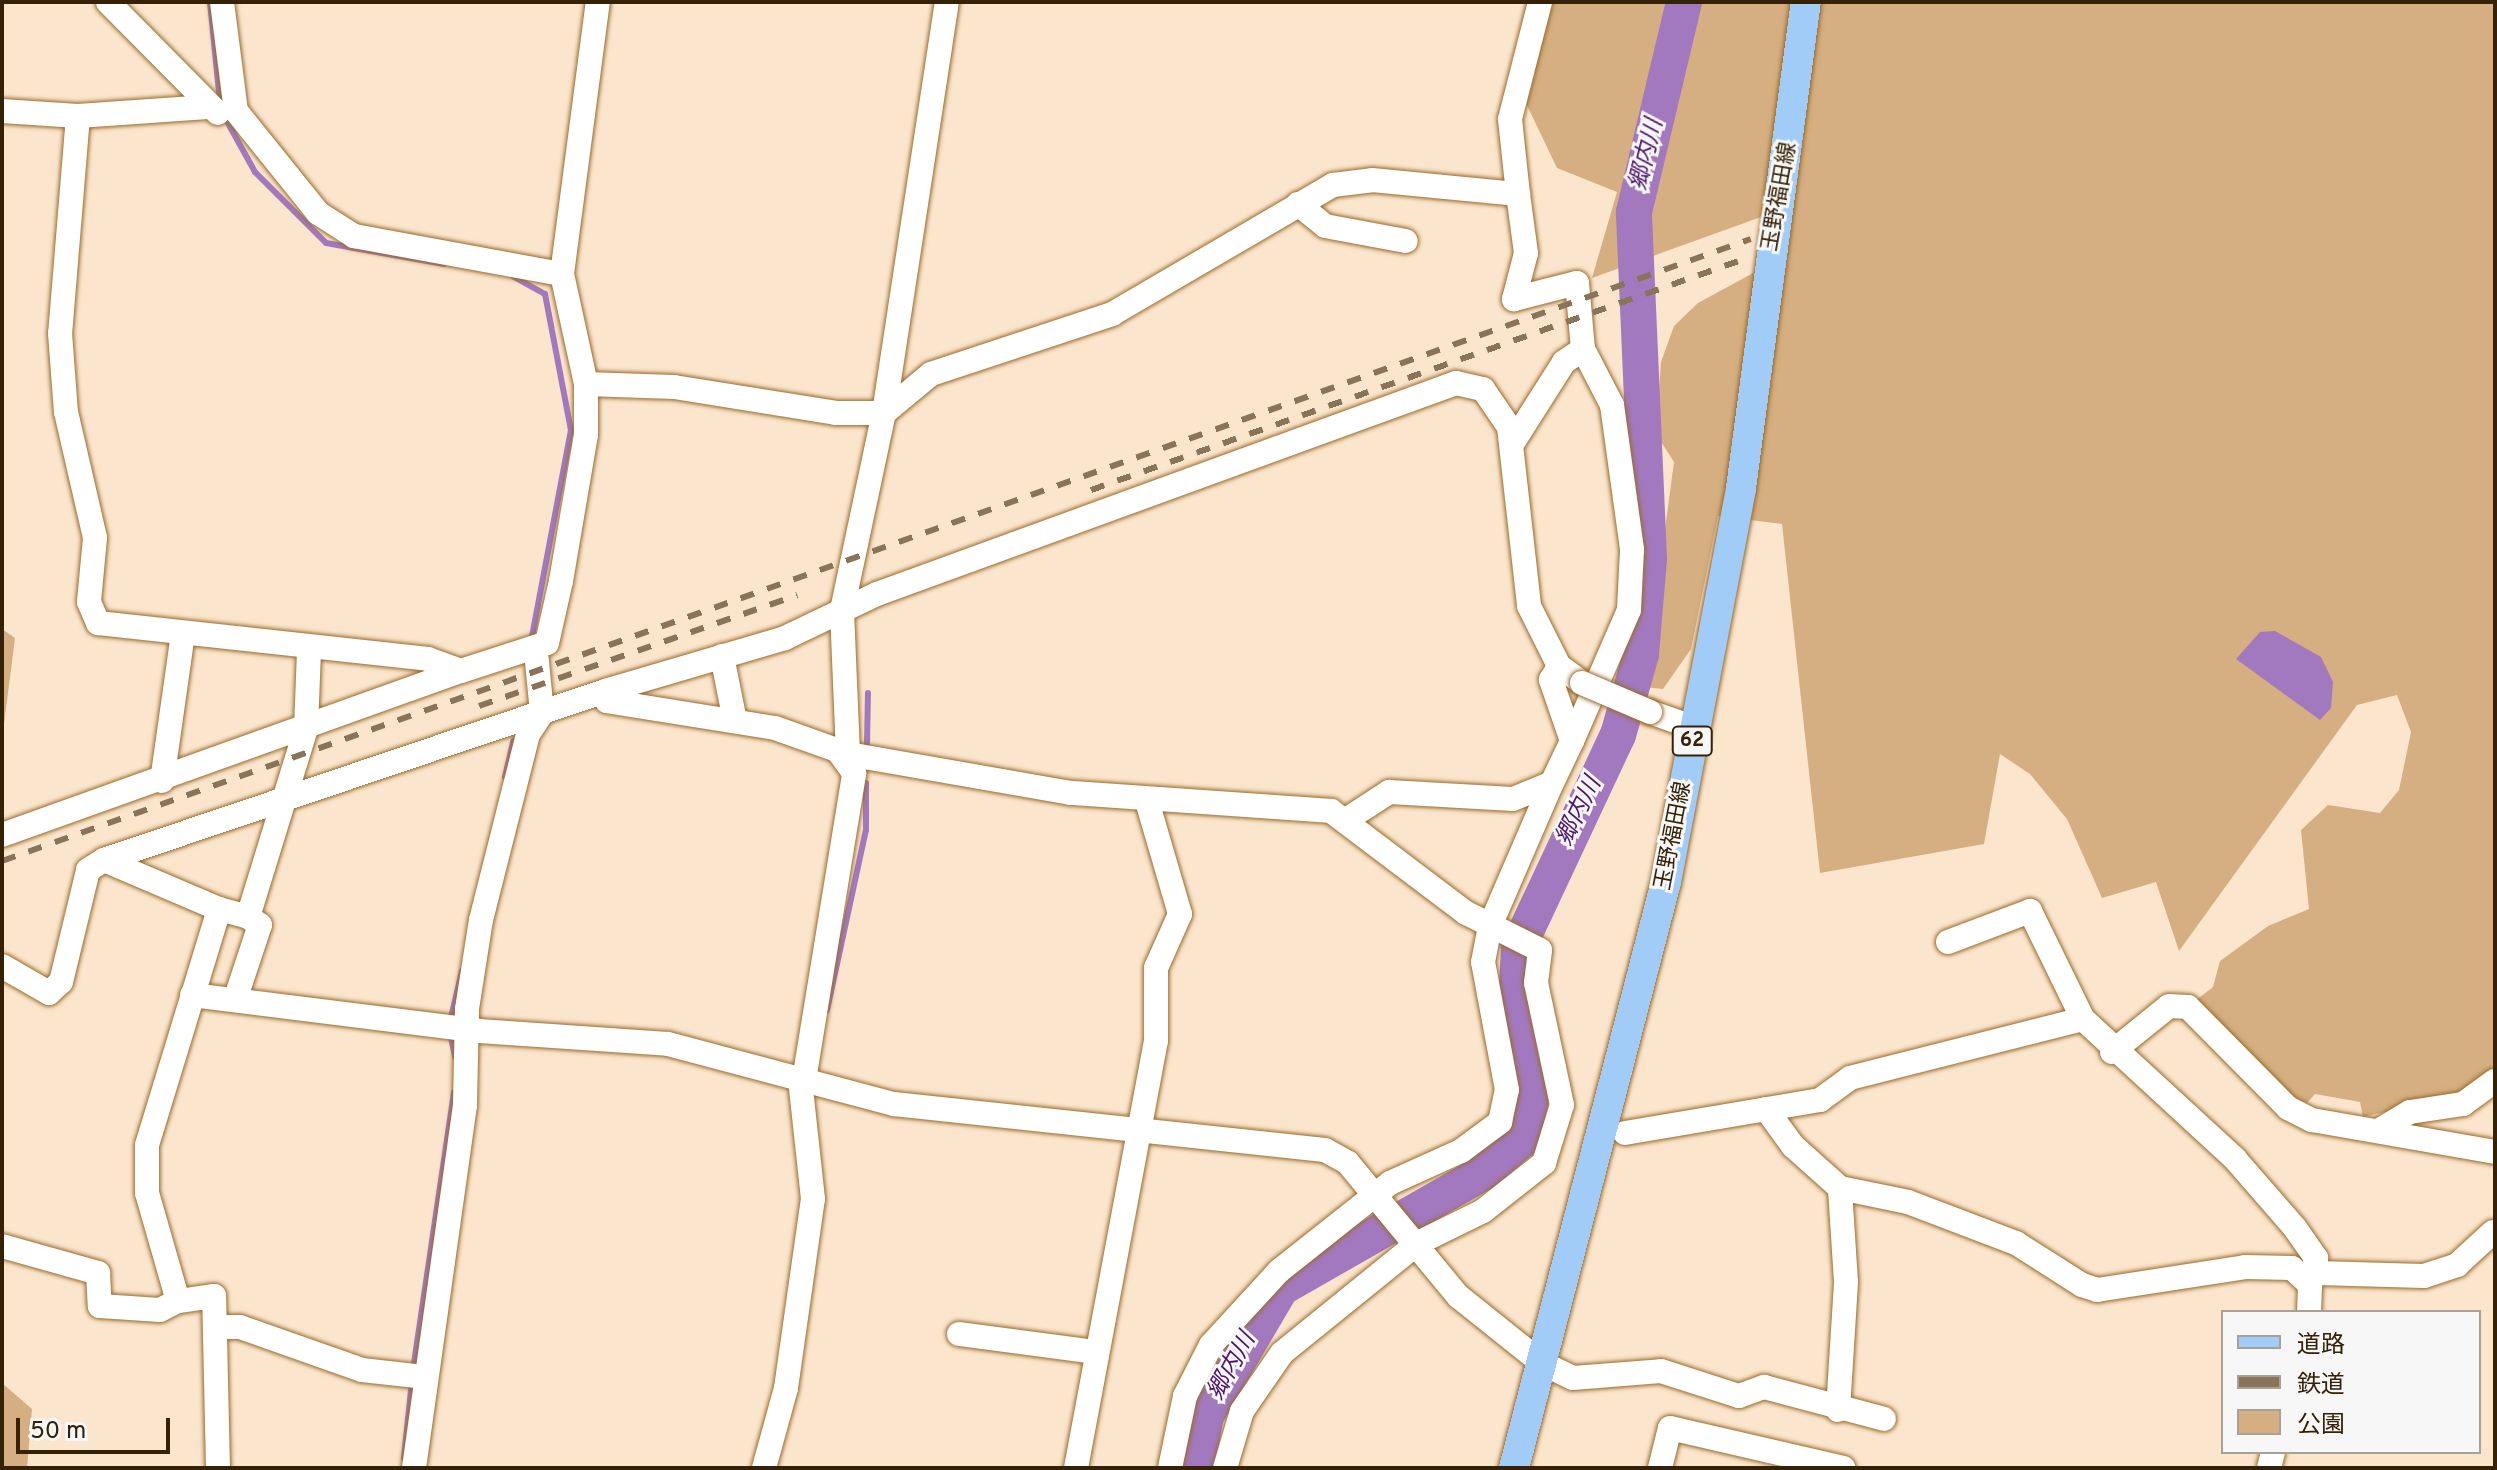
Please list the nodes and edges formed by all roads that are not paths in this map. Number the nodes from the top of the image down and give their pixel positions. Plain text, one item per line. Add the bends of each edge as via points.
1 (108, 2) edge
2 (222, 2) edge
3 (598, 2) edge
4 (947, 2) edge
5 (1540, 2) edge
6 (1806, 2) edge
7 (2, 111) edge
8 (222, 111) junction
9 (78, 116) junction
10 (1518, 194) junction
11 (1298, 204) junction
12 (1406, 241) dead end
13 (562, 274) junction
14 (1583, 349) junction
15 (586, 384) junction
16 (884, 413) junction
17 (1512, 444) junction
18 (842, 610) junction
19 (183, 633) junction
20 (309, 651) junction
21 (536, 652) junction
22 (722, 656) junction
23 (1559, 666) junction
24 (461, 671) junction
25 (605, 691) junction
26 (542, 713) junction
27 (735, 721) junction
28 (1695, 728) junction
29 (306, 729) junction
30 (1572, 741) junction
31 (842, 752) junction
32 (162, 781) junction
33 (1552, 783) junction
34 (283, 794) junction
35 (1513, 799) junction
36 (1147, 801) junction
37 (1537, 816) junction
38 (1349, 818) junction
39 (2, 835) edge
40 (104, 860) junction
41 (219, 909) junction
42 (248, 917) junction
43 (1494, 927) junction
44 (1948, 942) dead end
45 (2, 966) edge
46 (192, 995) junction
47 (235, 1000) junction
48 (2083, 1019) junction
49 (456, 1026) junction
50 (2112, 1052) junction
51 (802, 1080) junction
52 (2495, 1081) edge
53 (1766, 1109) junction
54 (1139, 1125) junction
55 (2378, 1131) junction
56 (1625, 1133) dead end
57 (2495, 1152) edge
58 (1840, 1188) junction
59 (1380, 1198) junction
60 (2494, 1233) edge
61 (1415, 1240) junction
62 (2, 1246) edge
63 (2313, 1279) junction
64 (178, 1301) junction
65 (2309, 1310) edge
66 (220, 1327) junction
67 (959, 1334) dead end
68 (1096, 1352) junction
69 (1542, 1363) junction
70 (415, 1376) junction
71 (1838, 1410) junction
72 (1884, 1419) dead end
73 (218, 1468) edge
74 (414, 1468) edge
75 (764, 1468) edge
76 (1076, 1468) edge
77 (1170, 1468) edge
78 (1225, 1468) edge
79 (1514, 1468) edge
80 (1660, 1468) edge
81 (1843, 1468) edge

1 - 8 street
2 - 8 street
3 - 13 street
4 - 16 street
5 - 10 street via 1510,119
6 - 28 main road, 玉野福田線 / 62 via 1741,488
7 - 9 street
8 - 9 street
8 - 13 street via 318,213 354,236
9 - 19 street via 60,333 66,412 95,538 89,602 105,626
10 - 11 street via 1372,180 1333,185
10 - 14 street via 1526,253 1514,299 1577,283
11 - 12 street via 1325,226
11 - 16 street via 1112,314 931,374
13 - 15 street
14 - 17 street via 1564,362
14 - 30 street via 1612,405 1632,550 1629,610
15 - 16 street
15 - 21 street via 586,435 561,581 547,643
16 - 18 street
17 - 18 street via 1498,404 1483,389 1456,383
17 - 23 street via 1529,606
18 - 22 street
18 - 31 street
19 - 20 street
19 - 32 street
20 - 24 street via 428,659
20 - 29 street
21 - 24 street
21 - 26 street
22 - 25 street
22 - 27 street
23 - 28 street, bridge via 1582,683
23 - 30 street via 1551,680
24 - 29 street
25 - 26 street
25 - 27 street via 607,701
26 - 34 street
26 - 49 street via 528,734
27 - 31 street
28 - 69 main road, 玉野福田線 / 62 via 1666,882
29 - 32 street
29 - 34 street
30 - 33 street
31 - 36 street
31 - 51 street via 854,773
32 - 39 street
33 - 35 street
33 - 37 street
34 - 40 street
34 - 42 street
35 - 37 street
35 - 38 street via 1389,792
36 - 38 street via 1331,811
36 - 54 street via 1180,914 1156,968 1156,1041
37 - 43 street
38 - 43 street via 1368,845
40 - 41 street
40 - 45 street via 88,870 61,982 49,993
41 - 42 street
41 - 46 street
42 - 47 street via 260,925
43 - 59 street via 1483,962 1507,1090 1500,1122
43 - 61 street via 1534,947 1569,1136 1529,1179
44 - 48 street via 2030,911
46 - 47 street
46 - 64 street via 147,1145 147,1193
47 - 49 street
48 - 50 street
48 - 53 street via 1850,1078 1820,1100
49 - 51 street via 668,1044
49 - 70 street
50 - 55 street via 2169,1006 2188,1007 2288,1108
50 - 63 street via 2235,1159 2316,1258
51 - 54 street via 894,1104
51 - 75 street via 813,1199 786,1388
52 - 55 street via 2463,1104 2410,1112
53 - 56 street
53 - 58 street via 1793,1146
54 - 59 street via 1325,1150
54 - 68 street
55 - 57 street
58 - 63 street via 1908,1202 2016,1243 2097,1290 2245,1267 2292,1268
58 - 71 street via 1846,1282
59 - 61 street
59 - 77 street via 1279,1271 1211,1345 1185,1396
60 - 63 street via 2457,1265 2424,1276
61 - 69 street via 1458,1296
61 - 78 street via 1282,1353 1242,1411
62 - 64 street via 98,1273 100,1306 160,1310
63 - 65 street
64 - 66 street via 214,1296
66 - 70 street via 240,1327 362,1370
66 - 73 street
67 - 68 street
68 - 76 street
69 - 71 street via 1573,1378 1661,1371 1739,1396 1764,1387
69 - 79 main road, 玉野福田線 / 62
70 - 74 street
71 - 72 street
80 - 81 street via 1670,1428

